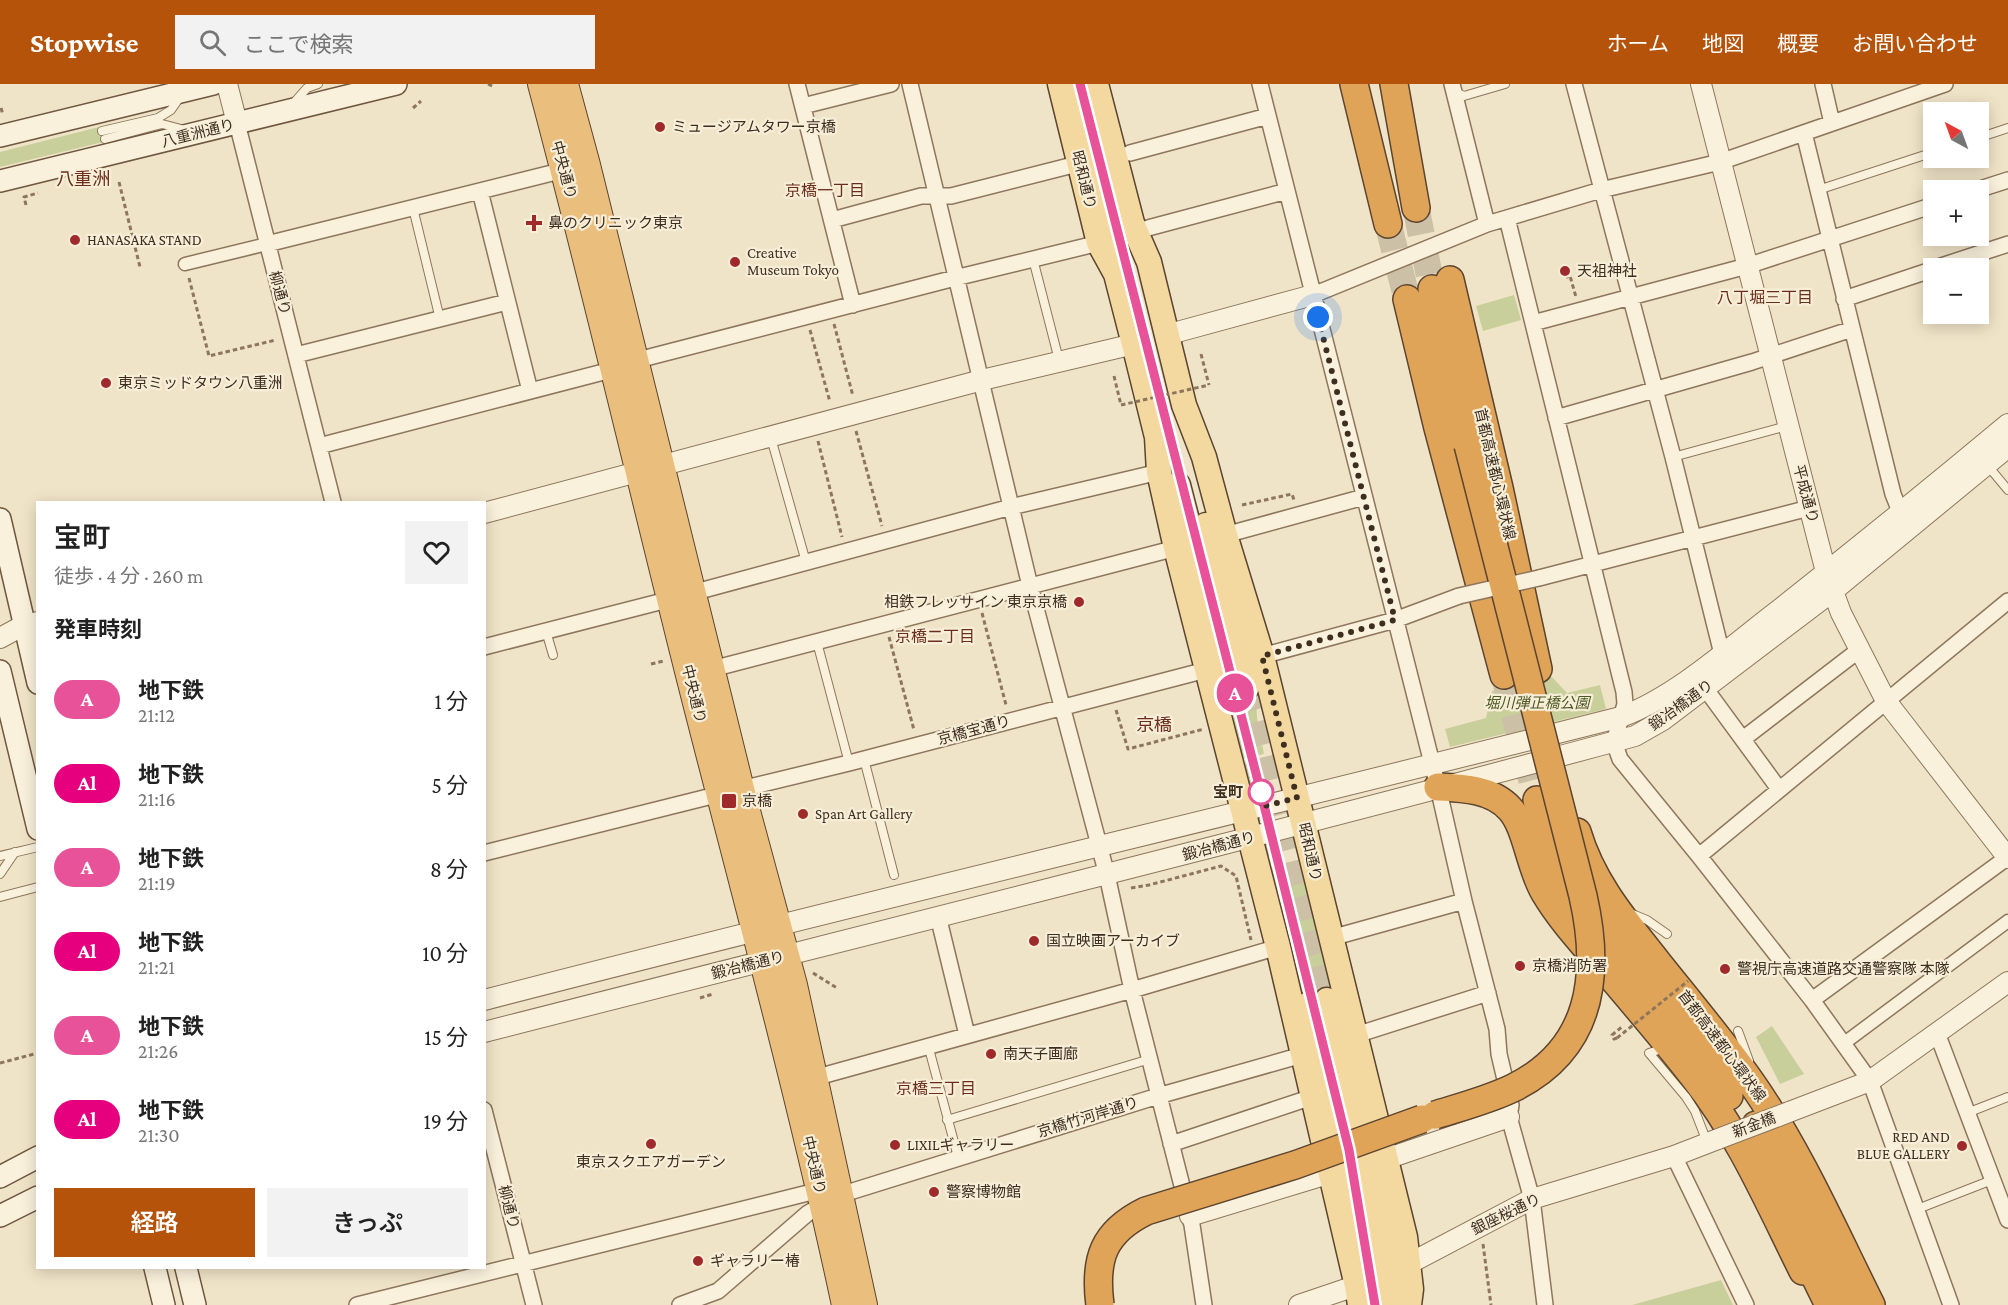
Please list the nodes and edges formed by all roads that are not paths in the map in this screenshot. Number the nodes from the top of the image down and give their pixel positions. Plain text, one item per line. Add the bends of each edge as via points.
1 (213, 84) edge
2 (228, 84) edge
3 (318, 84) edge
4 (396, 84) edge
5 (541, 84) edge
6 (565, 84) edge
7 (797, 84) edge
8 (891, 84) edge
9 (910, 84) edge
10 (1060, 84) edge
11 (1078, 84) edge
12 (1096, 84) edge
13 (1112, 84) edge
14 (1260, 84) edge
15 (1354, 84) edge
16 (1395, 84) edge
17 (1505, 84) edge
18 (1574, 84) edge
19 (1701, 84) edge
20 (1823, 84) edge
21 (1945, 84) edge
22 (1453, 88) edge
23 (185, 91) junction
24 (803, 106) junction
25 (287, 111) junction
26 (1268, 116) junction
27 (237, 123) junction
28 (1833, 123) junction
29 (2008, 128) edge
30 (1804, 133) junction
31 (195, 134) junction
32 (1989, 134) edge
33 (0, 136) edge
34 (1130, 153) junction
35 (1923, 156) edge
36 (1720, 162) junction
37 (1081, 163) junction
38 (70, 165) junction
39 (564, 170) junction
40 (2008, 180) edge
41 (0, 181) edge
42 (1989, 186) edge
43 (1601, 190) junction
44 (1818, 190) junction
45 (480, 191) junction
46 (1287, 191) junction
47 (0, 192) edge
48 (936, 197) junction
49 (1424, 206) tunnel mouth
50 (413, 208) junction
51 (1923, 209) edge
52 (1507, 218) junction
53 (832, 220) junction
54 (1388, 224) tunnel mouth
55 (1487, 224) junction
56 (1148, 228) junction
57 (1830, 240) junction
58 (1099, 243) junction
59 (267, 244) junction
60 (2008, 244) edge
61 (1967, 258) edge
62 (1033, 259) junction
63 (1149, 262) junction
64 (185, 264) road end
65 (1747, 266) junction
66 (1923, 273) edge
67 (1116, 274) junction
68 (955, 278) junction
69 (1313, 295) junction
70 (1630, 297) junction
71 (1407, 299) tunnel mouth
72 (1844, 299) junction
73 (507, 302) junction
74 (853, 305) junction
75 (440, 319) junction
76 (1533, 323) junction
77 (1852, 329) junction
78 (1166, 335) junction
79 (1134, 344) junction
80 (296, 355) junction
81 (1770, 357) junction
82 (1060, 361) junction
83 (625, 365) junction
84 (982, 380) junction
85 (1656, 390) junction
86 (530, 391) junction
87 (1184, 405) junction
88 (1556, 418) junction
89 (2008, 424) edge
90 (1788, 426) junction
91 (771, 436) junction
92 (1156, 437) junction
93 (319, 446) junction
94 (2008, 447) edge
95 (1673, 457) junction
96 (1987, 465) junction
97 (650, 470) junction
98 (1158, 472) junction
99 (2008, 490) edge
100 (1364, 497) junction
101 (333, 501) edge
102 (1011, 507) junction
103 (1809, 508) junction
104 (486, 512) edge
105 (1901, 514) junction
106 (0, 519) edge
107 (1225, 535) junction
108 (1694, 537) junction
109 (1176, 548) junction
110 (806, 562) junction
111 (1593, 566) junction
112 (1826, 572) junction
113 (1030, 586) junction
114 (1833, 591) junction
115 (682, 596) junction
116 (2008, 601) edge
117 (1395, 620) junction
118 (546, 631) junction
119 (33, 635) edge
120 (0, 638) edge
121 (817, 642) junction
122 (486, 646) edge
123 (1859, 650) junction
124 (1722, 654) junction
125 (553, 655) dead end
126 (1262, 656) junction
127 (36, 664) edge
128 (712, 669) junction
129 (1538, 669) dead end
130 (1206, 670) junction
131 (0, 671) edge
132 (1504, 675) tunnel mouth
133 (1705, 688) junction
134 (1886, 701) junction
135 (1061, 707) junction
136 (1621, 717) junction
137 (1743, 739) junction
138 (1614, 742) junction
139 (864, 759) junction
140 (849, 763) junction
141 (1435, 776) junction
142 (1779, 789) junction
143 (731, 791) junction
144 (1567, 793) tunnel mouth
145 (1297, 798) junction
146 (1537, 800) tunnel mouth
147 (1242, 811) junction
148 (36, 821) edge
149 (1303, 823) junction
150 (1250, 838) junction
151 (36, 847) edge
152 (1099, 848) junction
153 (15, 852) junction
154 (486, 852) edge
155 (1, 855) edge
156 (1699, 855) junction
157 (2008, 858) edge
158 (0, 874) edge
159 (894, 875) dead end
160 (1107, 875) junction
161 (36, 888) edge
162 (1605, 896) junction
163 (0, 897) edge
164 (1464, 901) junction
165 (938, 916) junction
166 (2008, 921) edge
167 (767, 928) junction
168 (1667, 934) dead end
169 (1331, 938) junction
170 (1278, 947) junction
171 (775, 958) junction
172 (2006, 988) edge
173 (1132, 990) junction
174 (1488, 993) junction
175 (486, 999) edge
176 (1812, 1000) junction
177 (1318, 1002) tunnel mouth
178 (486, 1031) edge
179 (1738, 1031) dead end
180 (1937, 1033) junction
181 (967, 1035) junction
182 (1356, 1035) junction
183 (1843, 1044) junction
184 (928, 1045) junction
185 (1670, 1047) junction
186 (1302, 1054) junction
187 (1150, 1059) junction
188 (814, 1078) junction
189 (1870, 1081) junction
190 (1751, 1082) junction
191 (1158, 1096) junction
192 (1312, 1097) junction
193 (2008, 1097) edge
194 (1967, 1113) junction
195 (1509, 1117) junction
196 (486, 1118) edge
197 (947, 1120) junction
198 (1756, 1125) junction
199 (1713, 1141) junction
200 (1171, 1144) junction
201 (1674, 1156) junction
202 (958, 1157) junction
203 (36, 1158) edge
204 (1386, 1159) junction
205 (1330, 1173) junction
206 (0, 1177) edge
207 (1769, 1180) junction
208 (1992, 1180) junction
209 (828, 1197) junction
210 (36, 1198) edge
211 (1532, 1199) junction
212 (775, 1202) junction
213 (1916, 1210) junction
214 (0, 1216) edge
215 (1190, 1216) junction
216 (2008, 1220) edge
217 (783, 1233) junction
218 (524, 1263) junction
219 (156, 1269) edge
220 (186, 1269) edge
221 (1803, 1271) junction
222 (1379, 1281) edge
223 (164, 1305) edge
224 (195, 1305) edge
225 (357, 1305) edge
226 (534, 1305) edge
227 (680, 1305) edge
228 (845, 1305) edge
229 (864, 1305) edge
230 (1100, 1305) edge
231 (1204, 1305) edge
232 (1299, 1305) edge
233 (1378, 1305) edge
234 (1397, 1305) edge
235 (1409, 1305) edge
236 (1545, 1305) edge
237 (1746, 1305) edge
238 (1818, 1305) edge
239 (1829, 1305) edge
240 (1848, 1305) edge
241 (1871, 1305) edge
242 (1951, 1305) edge

1 - 23 main road
2 - 27 street, 柳通り
3 - 25 lane via 299,94
4 - 25 main road, 八重洲通り
5 - 39 highway, 中央通り
6 - 83 highway, 中央通り via 587,165
7 - 24 street
8 - 24 street
9 - 48 street
10 - 37 main road, 昭和通り
11 - 67 main road, 昭和通り via 1116,232
12 - 63 main road, 昭和通り via 1132,223
13 - 34 main road, 昭和通り
14 - 26 street
15 - 54 highway
16 - 49 highway
17 - 22 lane via 1464,96
18 - 43 street
19 - 36 street, 平成通り
20 - 28 street
21 - 28 street
22 - 55 street
23 - 31 lane via 171,110 158,118 104,135 162,124
23 - 33 main road
24 - 53 street
25 - 27 main road, 八重洲通り
26 - 34 street
26 - 46 street
27 - 31 main road, 八重洲通り
27 - 59 street, 柳通り
28 - 30 street
29 - 32 lane
30 - 36 street
30 - 44 street
31 - 38 main road, 八重洲通り
34 - 56 main road, 昭和通り
35 - 44 lane
36 - 43 street
36 - 65 street, 平成通り
37 - 48 street
37 - 58 main road, 昭和通り
38 - 41 main road, 八重洲通り
38 - 47 main road via 44,181
39 - 45 street
39 - 83 highway, 中央通り
40 - 42 street
43 - 52 street
43 - 70 street
44 - 57 street
45 - 50 street
45 - 73 street
46 - 56 street
46 - 69 street
48 - 53 street via 921,196
48 - 68 street
50 - 59 street
50 - 75 lane
51 - 57 street
52 - 55 street
52 - 76 street
53 - 74 street
55 - 69 street
56 - 63 main road, 昭和通り
57 - 65 street
57 - 72 street
58 - 62 street
58 - 67 main road, 昭和通り
59 - 64 street
59 - 80 street, 柳通り via 275,298
60 - 61 street
62 - 68 street
62 - 82 lane
63 - 78 main road, 昭和通り
65 - 70 street
65 - 81 street, 平成通り
66 - 72 street
67 - 79 main road, 昭和通り
68 - 74 street
68 - 84 street
69 - 78 street
69 - 100 street
70 - 76 street
70 - 85 street
71 - 132 highway
72 - 77 street
73 - 75 street
73 - 86 street
74 - 83 street
75 - 80 street
76 - 88 street
77 - 81 street
77 - 105 street
78 - 87 main road, 昭和通り
79 - 82 street
79 - 92 main road, 昭和通り
80 - 93 street, 柳通り
81 - 85 street
81 - 90 street, 平成通り
82 - 84 street
83 - 86 street
83 - 97 highway, 中央通り
84 - 91 street
84 - 102 street
85 - 88 street
85 - 95 street
86 - 93 street
87 - 92 main road, 昭和通り via 1189,461 1239,689 1173,466
87 - 107 main road, 昭和通り via 1204,457
88 - 111 street
89 - 105 street, 鍛冶橋通り
90 - 95 lane
90 - 103 street, 平成通り
91 - 97 street
91 - 110 lane
92 - 98 main road, 昭和通り
93 - 101 street, 柳通り
94 - 96 street, 鍛冶橋通り
95 - 108 street
96 - 99 lane
96 - 114 street, 鍛冶橋通り
97 - 104 street
97 - 115 highway, 中央通り
98 - 102 street
98 - 109 main road, 昭和通り
100 - 107 street
100 - 117 street
102 - 110 street
102 - 113 street
103 - 108 street
103 - 112 street, 平成通り
105 - 112 street, 鍛冶橋通り
106 - 119 main road
107 - 126 main road, 昭和通り
108 - 111 street
108 - 124 street
109 - 113 street
109 - 130 main road, 昭和通り
110 - 115 street
111 - 117 street, bridge via 1459,596
111 - 136 street via 1624,692
112 - 114 street, 平成通り
112 - 124 street, 鍛冶橋通り
113 - 121 street
113 - 135 street
114 - 123 street, 平成通り
114 - 133 street, 鍛冶橋通り
115 - 118 street
115 - 128 highway, 中央通り
115 - 143 highway, 中央通り
116 - 134 street
117 - 126 street
117 - 141 street
118 - 122 street
118 - 125 lane
119 - 120 street
119 - 127 main road
121 - 128 street
121 - 140 lane
123 - 134 street, 平成通り
123 - 137 street
124 - 136 street, 鍛冶橋通り via 1657,700
126 - 145 main road, 昭和通り
128 - 143 highway, 中央通り
129 - 230 highway, 首都高速都心環状線, bridge via 1501,499 1441,285 1468,445 1591,938 1591,975 1580,1023 1549,1063 1514,1087 1130,1219 1114,1232 1101,1255
130 - 135 street, 京橋宝通り
130 - 147 main road, 昭和通り
131 - 148 main road
133 - 137 street
133 - 138 street, 鍛冶橋通り via 1647,731
134 - 142 street
134 - 157 street, 平成通り
135 - 139 street, 京橋宝通り
135 - 152 street
136 - 138 street
136 - 141 street, 鍛冶橋通り
137 - 142 street
138 - 141 street, 鍛冶橋通り
138 - 156 street via 1620,759
139 - 140 street, 京橋宝通り
139 - 159 lane
140 - 143 street, 京橋宝通り
141 - 145 street, 鍛冶橋通り
141 - 149 street, 鍛冶橋通り
141 - 164 street
141 - 185 highway via 1491,795 1510,808 1545,893
142 - 156 street
143 - 154 street, 京橋宝通り
143 - 167 highway, 中央通り
144 - 162 highway, 首都高速都心環状線 via 1586,859
145 - 147 street, 鍛冶橋通り
145 - 149 main road, 昭和通り
146 - 207 highway, 首都高速都心環状線 via 1555,854 1575,891 1699,1050 1750,1136
147 - 150 main road, 昭和通り
147 - 152 street, 鍛冶橋通り
149 - 150 street, 鍛冶橋通り
149 - 169 main road, 昭和通り
150 - 160 street, 鍛冶橋通り
150 - 170 main road, 昭和通り
151 - 153 lane
152 - 160 street
152 - 167 street, 鍛冶橋通り
153 - 155 lane
153 - 158 lane
156 - 176 street
157 - 176 street
160 - 165 street, 鍛冶橋通り
160 - 173 street
161 - 163 lane
162 - 168 lane
162 - 190 highway, 首都高速都心環状線
164 - 169 street
164 - 174 street
165 - 171 street, 鍛冶橋通り
165 - 181 street
166 - 183 street
167 - 171 highway, 中央通り
167 - 175 street, 鍛冶橋通り
169 - 182 main road, 昭和通り
170 - 173 street
170 - 186 main road, 昭和通り
171 - 178 street, 鍛冶橋通り
171 - 188 highway, 中央通り
171 - 209 highway, 中央通り
172 - 180 street, 新金橋
173 - 181 street
173 - 187 street
174 - 182 street
174 - 195 street via 1511,1105
176 - 183 street
177 - 222 main road, 昭和通り
179 - 190 lane via 1749,1062
180 - 189 street, 新金橋
180 - 194 street
181 - 184 street
182 - 204 main road, 昭和通り
183 - 189 street
184 - 188 street
184 - 197 lane
185 - 199 lane via 1649,1053 1691,1104
185 - 221 highway via 1724,1119
186 - 191 street, 京橋竹河岸通り
186 - 192 main road, 昭和通り
187 - 191 street
187 - 197 lane
188 - 209 highway, 中央通り
189 - 198 street, 新金橋, bridge
189 - 213 street
190 - 241 highway, 首都高速都心環状線 via 1793,1152
191 - 200 street
191 - 202 street, 京橋竹河岸通り
192 - 200 street
192 - 205 main road, 昭和通り
193 - 194 lane
194 - 208 street
195 - 204 street
195 - 211 street
196 - 218 street, 柳通り
197 - 202 lane
198 - 199 street, 新金橋, bridge
198 - 240 highway
199 - 201 street, 銀座桜通り
200 - 215 street
201 - 211 street, 銀座桜通り
201 - 237 street
202 - 209 street, 京橋竹河岸通り
203 - 206 main road
204 - 222 main road, 昭和通り via 1405,1237
205 - 215 street
205 - 222 main road, 昭和通り
207 - 221 highway, 首都高速都心環状線
207 - 239 highway, 首都高速都心環状線
208 - 213 lane
208 - 216 street
209 - 212 street
209 - 217 street
209 - 228 highway, 中央通り
209 - 229 highway, 中央通り
210 - 214 main road
211 - 222 street, 銀座桜通り
211 - 236 street
212 - 217 street via 789,1210
212 - 218 street
213 - 242 street
215 - 231 street
217 - 227 street via 718,1291
218 - 225 street
218 - 226 street, 柳通り
219 - 223 main road
220 - 224 main road
221 - 238 highway, 首都高速都心環状線
222 - 232 street, 銀座桜通り
222 - 233 main road, 昭和通り
222 - 234 main road, 昭和通り
222 - 235 main road, 昭和通り via 1411,1289

